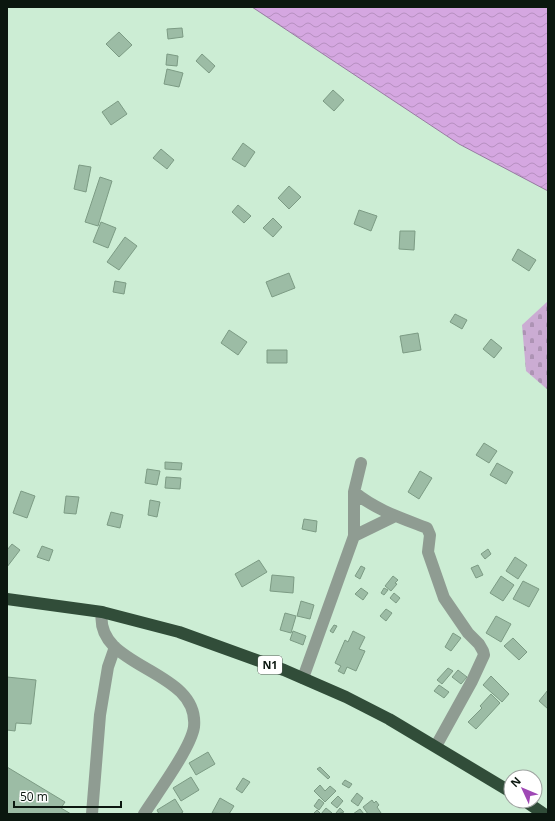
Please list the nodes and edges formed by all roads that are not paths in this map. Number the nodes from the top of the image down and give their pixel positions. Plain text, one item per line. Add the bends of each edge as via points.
1 (361, 463) dead end
2 (354, 492) junction
3 (395, 516) junction
4 (354, 536) junction
5 (7, 599) edge
6 (102, 612) junction
7 (115, 647) junction
8 (303, 678) junction
9 (436, 746) junction
10 (503, 787) edge
11 (92, 814) edge
12 (144, 814) edge

1 - 2 street
2 - 3 street via 369,504
2 - 4 street
3 - 4 street
3 - 9 street via 427,528 430,535 428,552 444,598 484,655
4 - 8 street
5 - 6 highway, N1
6 - 7 street via 101,628
6 - 8 highway, N1 via 179,632
7 - 11 street via 108,667 100,715
7 - 12 street via 179,690 188,701 192,712 194,727 190,740
8 - 9 highway, N1 via 346,697
9 - 10 highway, N1

